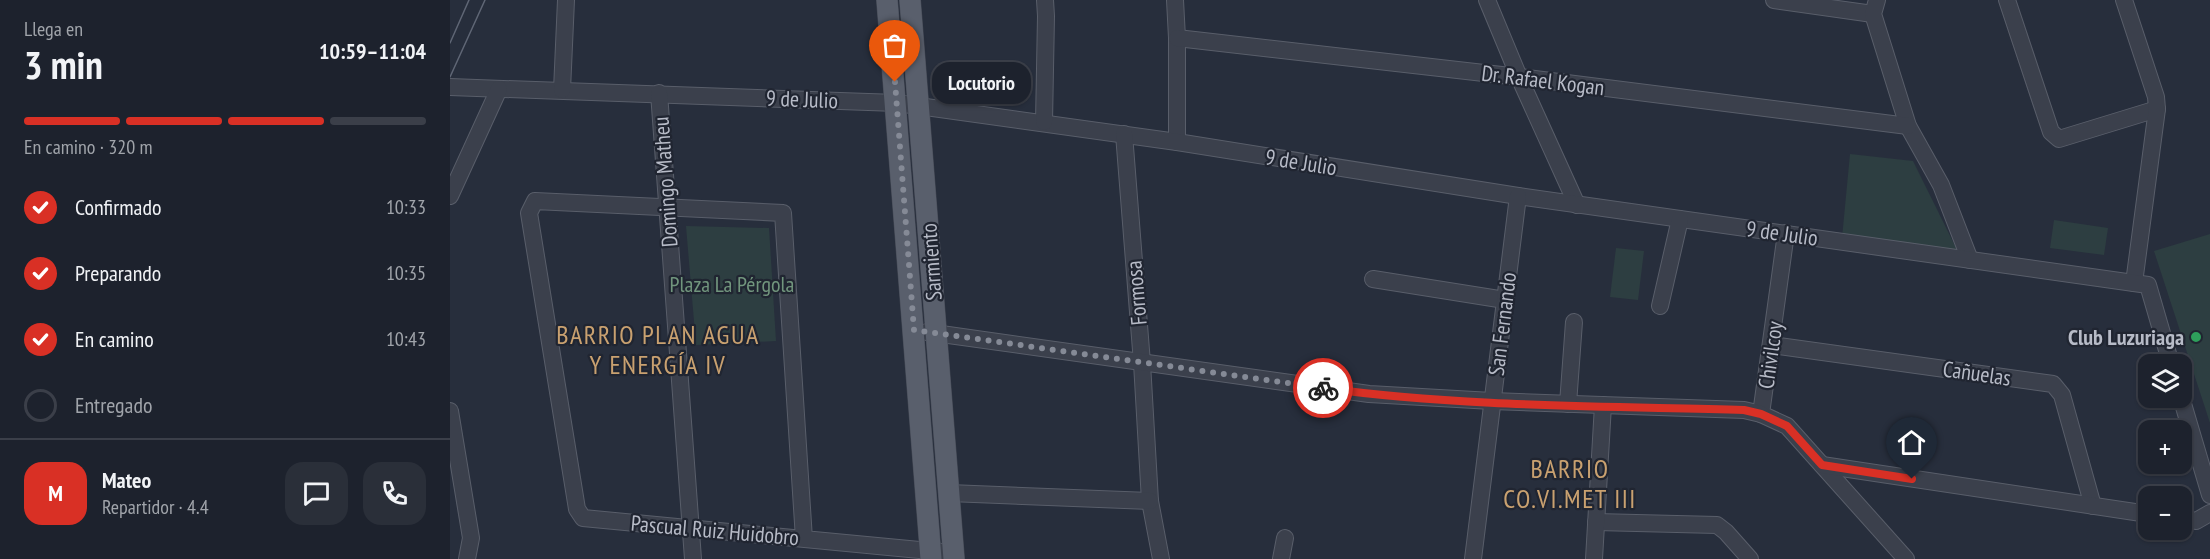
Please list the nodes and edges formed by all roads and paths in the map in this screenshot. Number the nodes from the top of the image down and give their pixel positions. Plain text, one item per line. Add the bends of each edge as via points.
1 (566, 0) edge
2 (887, 0) edge
3 (910, 0) edge
4 (1045, 0) edge
5 (1174, 0) edge
6 (1487, 0) edge
7 (1774, 0) edge
8 (2007, 0) edge
9 (2124, 0) edge
10 (1875, 7) edge
11 (1177, 38) junction
12 (1519, 77) junction
13 (450, 87) edge
14 (499, 89) junction
15 (562, 90) junction
16 (659, 93) junction
17 (897, 103) junction
18 (919, 106) junction
19 (2157, 109) junction
20 (1044, 122) junction
21 (1908, 126) junction
22 (1124, 134) junction
23 (1177, 142) junction
24 (450, 196) edge
25 (1518, 196) junction
26 (1576, 205) junction
27 (667, 208) junction
28 (1680, 219) junction
29 (1786, 233) junction
30 (1970, 260) junction
31 (1372, 279) dead end
32 (2141, 284) junction
33 (1505, 300) junction
34 (1660, 306) dead end
35 (1574, 322) dead end
36 (914, 330) junction
37 (937, 333) junction
38 (1772, 345) junction
39 (2167, 354) edge
40 (1142, 363) junction
41 (1492, 401) junction
42 (1568, 404) junction
43 (1603, 405) junction
44 (2184, 408) edge
45 (450, 411) edge
46 (1761, 414) junction
47 (1822, 465) junction
48 (455, 472) edge
49 (949, 493) junction
50 (2210, 495) edge
51 (1150, 501) junction
52 (2093, 506) junction
53 (2138, 513) edge
54 (2210, 513) edge
55 (2192, 520) edge
56 (1596, 522) junction
57 (690, 528) junction
58 (1285, 538) dead end
59 (804, 539) junction
60 (931, 555) edge
61 (954, 556) edge
62 (467, 559) edge
63 (693, 559) edge
64 (1161, 559) edge
65 (1281, 559) edge
66 (1473, 559) edge
67 (1594, 559) edge
68 (1750, 559) edge
69 (1906, 559) edge

1 - 15 street
2 - 17 main road, Sarmiento
3 - 18 main road, Sarmiento
4 - 20 street
5 - 11 street
6 - 12 street
7 - 10 street
8 - 19 street via 2051,132 2059,139
9 - 19 street
10 - 21 street
11 - 12 street, Dr. Rafael Kogan
11 - 23 street
12 - 21 street, Dr. Rafael Kogan
12 - 26 street
13 - 14 street, 9 de Julio
14 - 15 street, 9 de Julio
14 - 24 street
15 - 16 street, 9 de Julio
16 - 17 street, 9 de Julio
16 - 27 street, Domingo Matheu
17 - 18 street, 9 de Julio
17 - 36 main road, Sarmiento
18 - 20 street, 9 de Julio
18 - 37 main road, Sarmiento
19 - 32 street
20 - 22 street, 9 de Julio
21 - 30 street via 1941,185
22 - 23 street, 9 de Julio
22 - 40 street, Formosa
23 - 25 street, 9 de Julio
25 - 26 street, 9 de Julio
25 - 33 street, San Fernando
26 - 28 street, 9 de Julio
27 - 57 street, Domingo Matheu
27 - 57 street, Pascual Ruiz Huidobro via 535,201 529,213 577,509 583,518
27 - 59 street via 783,213
28 - 29 street, 9 de Julio
28 - 34 street
29 - 30 street, 9 de Julio
29 - 38 street, Chivilcoy
30 - 32 street, 9 de Julio
31 - 33 street
32 - 39 street
33 - 41 street, San Fernando
35 - 42 street
36 - 37 street
36 - 60 main road, Sarmiento
37 - 40 street
37 - 49 main road, Sarmiento
38 - 46 street, Chivilcoy
38 - 52 street, Cañuelas via 2053,384 2062,395
40 - 41 street via 1369,394
40 - 51 street, Formosa
41 - 42 street
41 - 66 street, San Fernando
42 - 43 street
43 - 46 street via 1744,410
43 - 56 street
44 - 50 street
45 - 48 street
46 - 47 street, Chivilcoy via 1787,426
47 - 52 street
47 - 69 street, Chivilcoy
48 - 62 street via 471,538
49 - 51 street
49 - 61 main road, Sarmiento
51 - 64 street, Formosa
52 - 53 street
54 - 55 street
56 - 67 street
56 - 68 street via 1717,525
57 - 59 street, Pascual Ruiz Huidobro
57 - 63 street, Domingo Matheu
58 - 65 street
59 - 60 street, Pascual Ruiz Huidobro
60 - 61 street, Pascual Ruiz Huidobro

